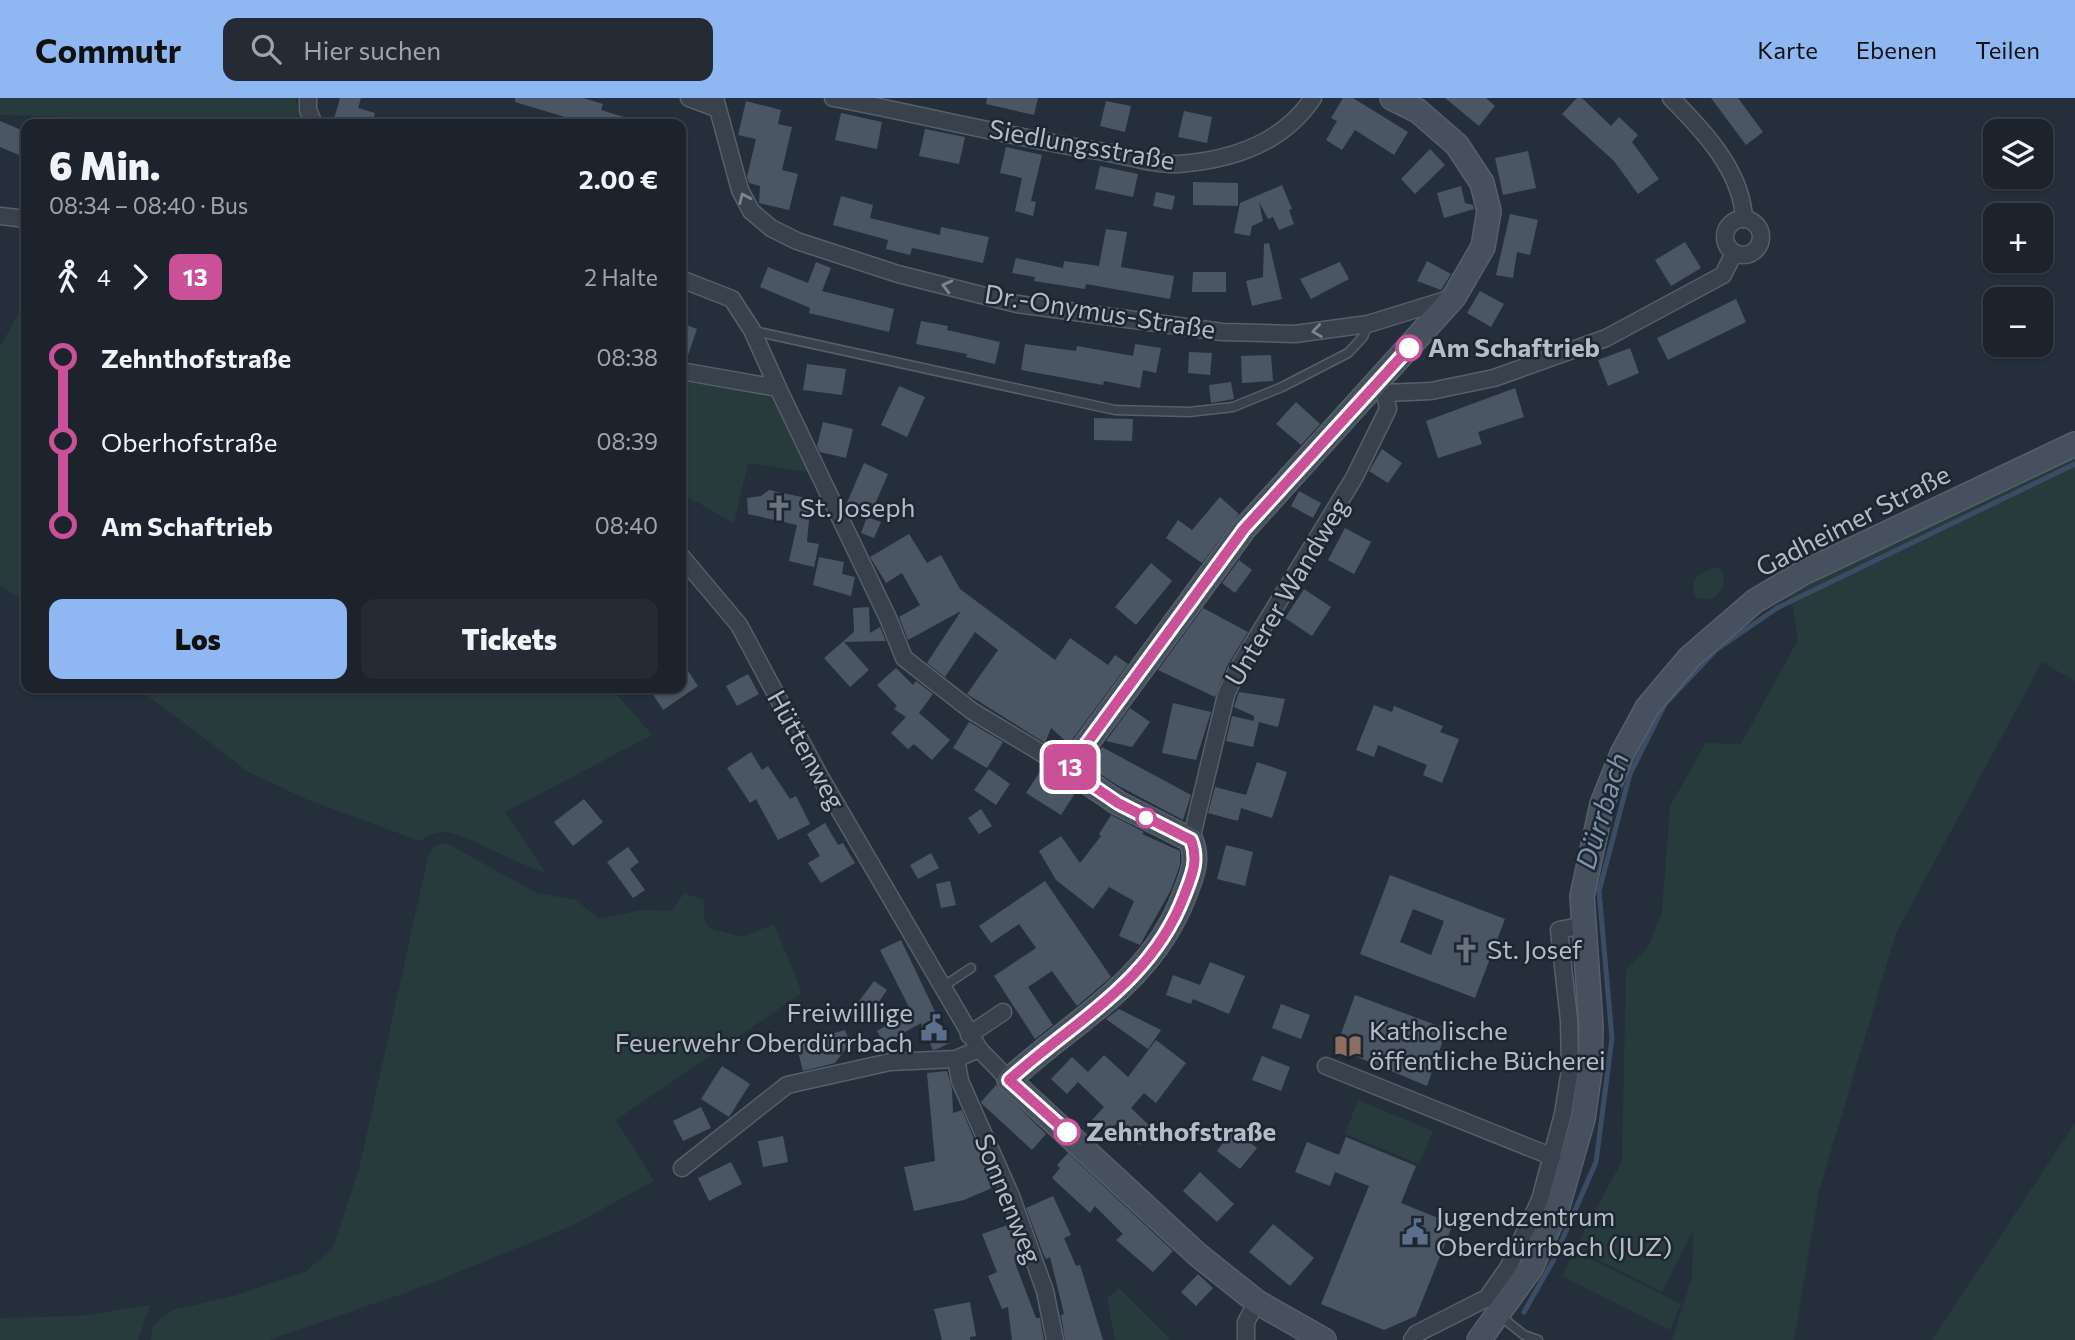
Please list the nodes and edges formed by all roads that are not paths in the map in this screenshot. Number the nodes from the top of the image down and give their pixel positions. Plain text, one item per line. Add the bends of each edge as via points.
1 (308, 98) edge
2 (690, 98) edge
3 (833, 98) edge
4 (1313, 98) edge
5 (1392, 98) edge
6 (1671, 98) edge
7 (716, 103) edge
8 (312, 119) edge
9 (0, 216) edge
10 (21, 218) edge
11 (1744, 219) junction
12 (1734, 253) junction
13 (686, 281) edge
14 (1454, 297) junction
15 (1368, 324) junction
16 (752, 330) junction
17 (686, 372) edge
18 (778, 388) junction
19 (1381, 389) junction
20 (2075, 444) edge
21 (686, 562) edge
22 (1068, 769) junction
23 (1191, 840) junction
24 (1584, 925) junction
25 (971, 968) dead end
26 (941, 988) junction
27 (1003, 1012) dead end
28 (970, 1035) junction
29 (979, 1049) junction
30 (956, 1059) junction
31 (1326, 1066) dead end
32 (1009, 1080) junction
33 (1553, 1157) junction
34 (682, 1168) dead end
35 (1257, 1302) junction
36 (1499, 1315) junction
37 (1055, 1340) edge
38 (1246, 1340) edge
39 (1324, 1340) edge
40 (1412, 1340) edge
41 (1479, 1340) edge
42 (1538, 1340) edge

1 - 8 street
2 - 7 street
3 - 4 street, Siedlungsstraße via 1177,164 1252,149 1282,132
5 - 14 street via 1418,111 1457,145 1482,183 1489,211 1483,247
6 - 11 street via 1700,127 1734,179
15 -> 7 street, Dr.-Onymus-Straße via 1295,334 1222,332 1017,304 833,254 771,229 751,211 740,190
9 - 10 street
11 - 12 street via 1728,227 1725,235
11 - 12 street via 1760,231 1760,242 1755,251
12 - 19 street via 1723,275 1606,338 1494,378 1431,391
13 - 16 street via 732,299
14 - 15 street, Dr.-Onymus-Straße
14 - 19 street
15 - 16 lane via 1348,353 1282,387 1233,407 1189,412 1115,410
16 - 18 street
17 - 18 street
18 - 22 street via 904,659 972,711
19 - 22 street via 1244,529
19 - 23 street, Unterer Wandweg via 1388,409 1354,478 1226,695
20 - 24 street, Gadheimer Straße via 1803,573 1755,601 1690,657 1647,708 1602,804 1582,896
21 - 26 street, Hüttenweg via 739,625
22 - 23 street via 1118,803
23 - 32 street via 1197,858 1182,903 1160,945 1128,984
24 - 33 street via 1559,930 1570,1070
24 - 36 street, Gadheimer Straße via 1591,1027 1583,1119 1558,1206 1531,1268
25 - 26 lane
26 - 28 street, Hüttenweg
27 - 28 street
28 - 29 street, Hüttenweg
29 - 30 street
29 - 32 street, Hüttenweg
30 - 34 street via 890,1062 787,1085
30 - 37 street, Sonnenweg via 960,1081 1011,1196 1045,1291
31 - 33 street
32 - 35 street via 1198,1255
33 - 40 street via 1540,1200 1487,1298
35 - 38 street via 1247,1322
35 - 39 street
36 - 41 street, Gadheimer Straße
36 - 42 lane

